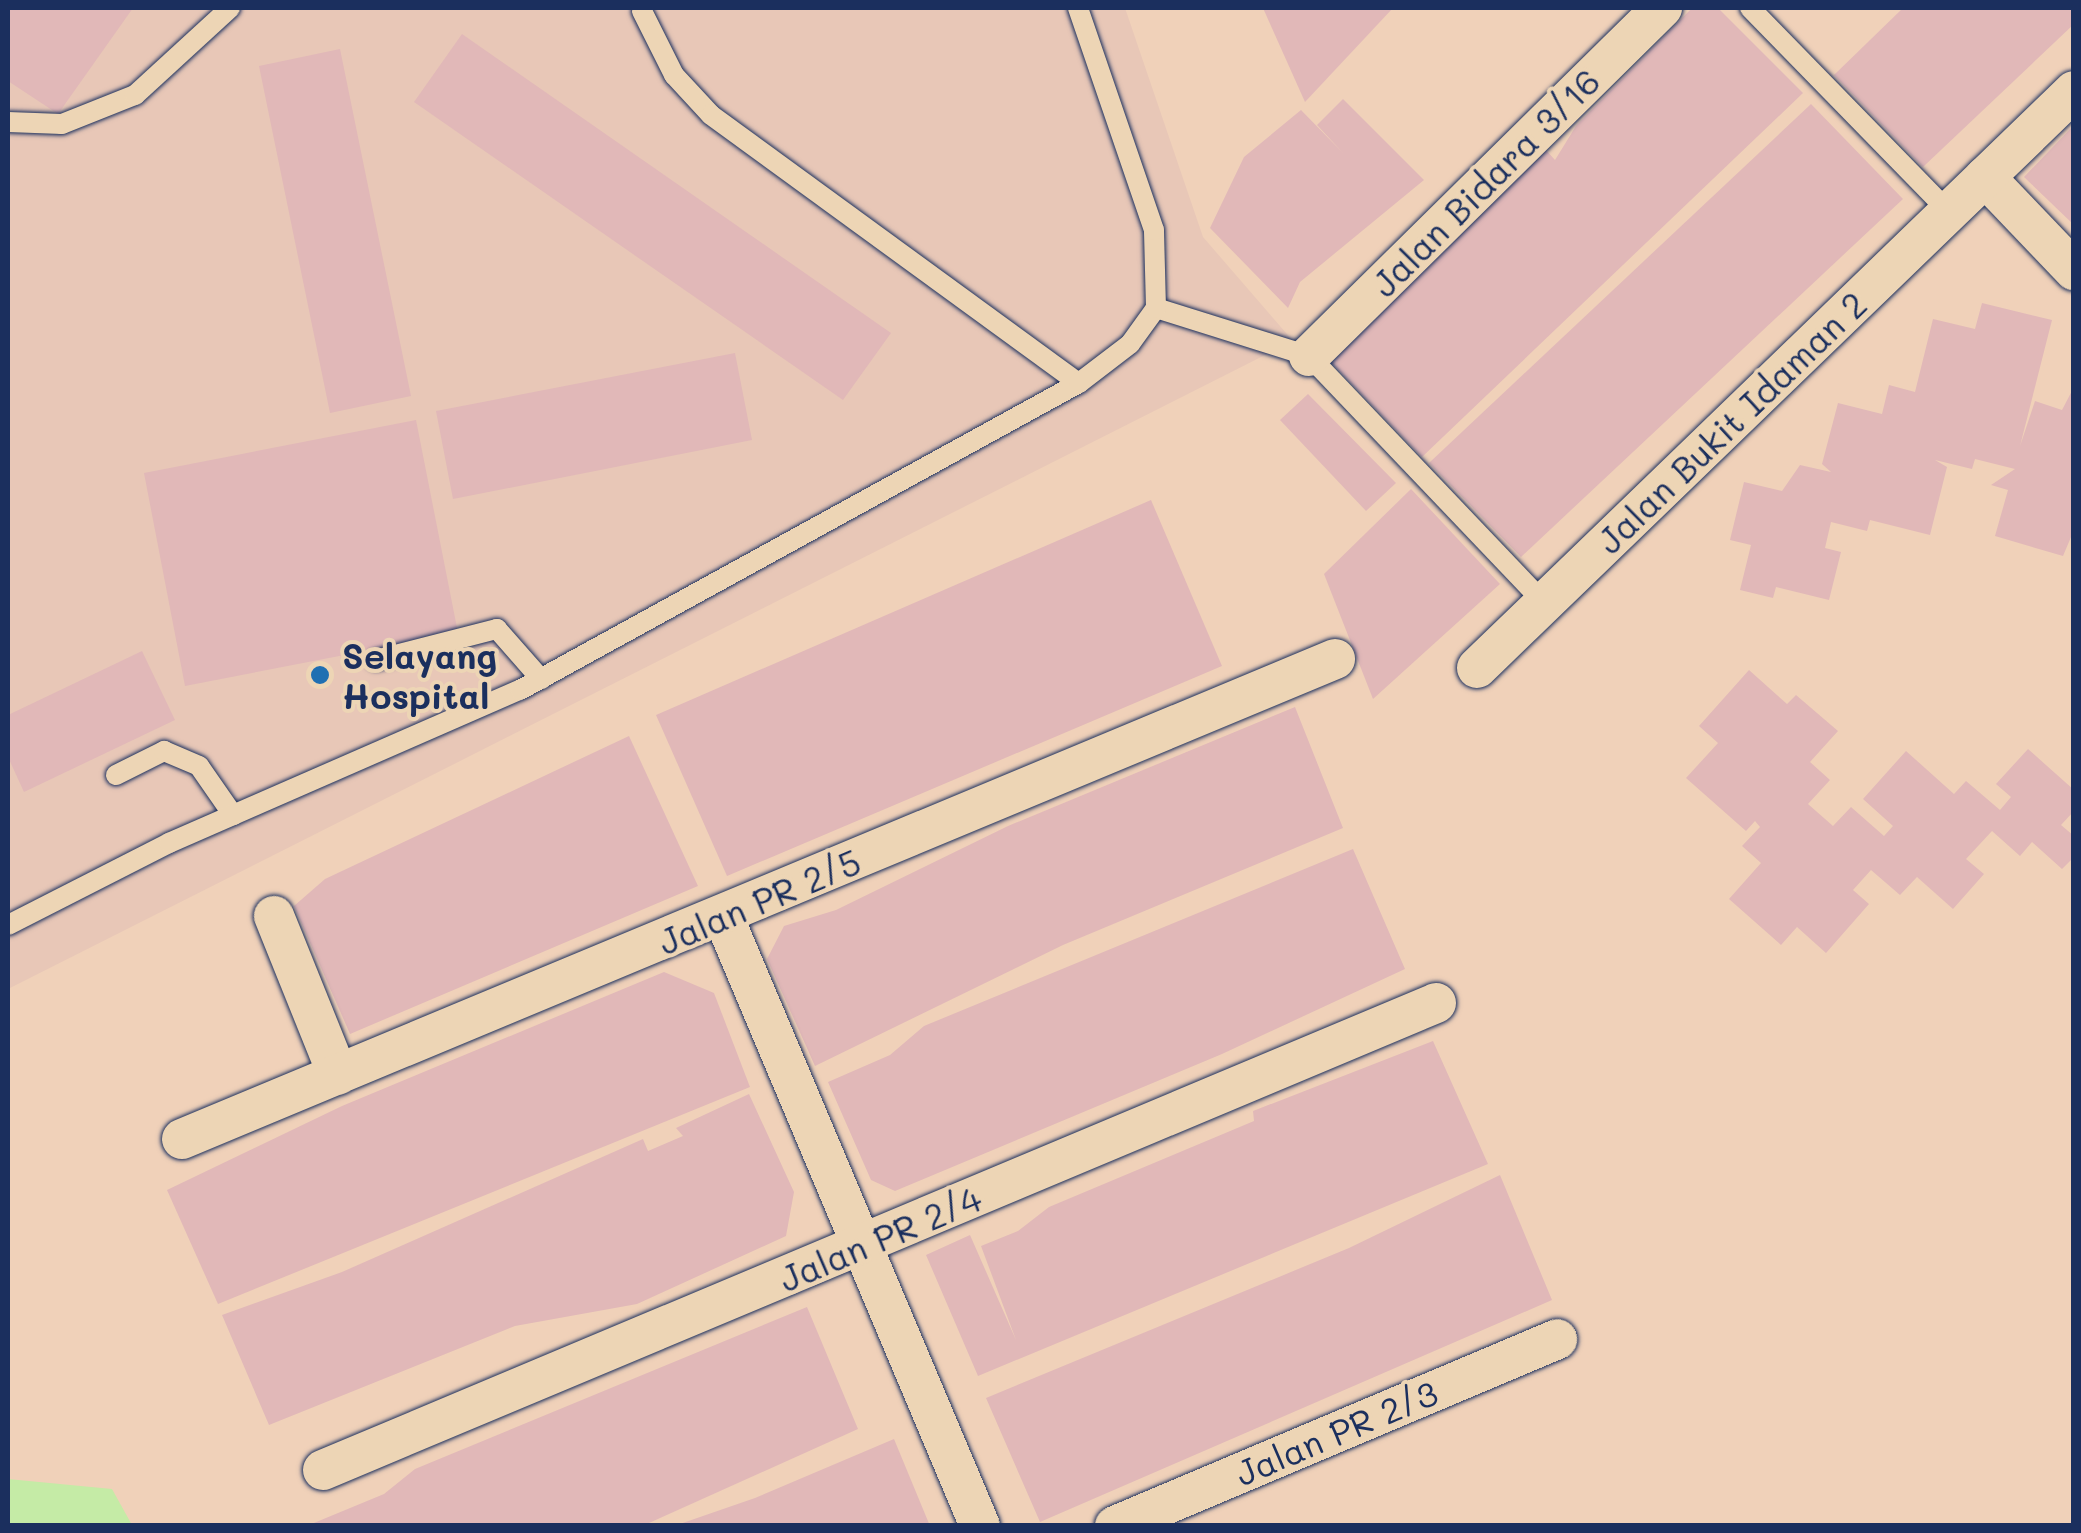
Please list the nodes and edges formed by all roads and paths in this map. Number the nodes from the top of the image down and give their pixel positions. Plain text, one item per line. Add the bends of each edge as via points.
1 (230, 8) edge
2 (1078, 8) edge
3 (1662, 8) edge
4 (1750, 8) edge
5 (640, 9) edge
6 (2074, 91) edge
7 (8, 122) edge
8 (1985, 177) junction
9 (1949, 212) junction
10 (2074, 270) edge
11 (1156, 308) junction
12 (1308, 356) junction
13 (1079, 383) junction
14 (1544, 603) junction
15 (1335, 659) dead end
16 (376, 660) dead end
17 (1477, 668) dead end
18 (541, 678) junction
19 (116, 775) dead end
20 (234, 814) junction
21 (274, 916) dead end
22 (724, 916) junction
23 (8, 926) edge
24 (1436, 1003) dead end
25 (338, 1075) junction
26 (182, 1139) dead end
27 (862, 1246) junction
28 (1557, 1339) dead end
29 (323, 1470) dead end
30 (980, 1526) edge
31 (1115, 1526) edge

1 - 7 lane via 134,96 62,124
2 - 11 lane via 1154,230
3 - 12 street, Jalan Bidara 3/16
4 - 9 lane
5 - 13 lane via 674,74 712,114
6 - 8 street, Jalan Bukit Idaman 2
8 - 9 street, Jalan Bukit Idaman 2
8 - 10 street
9 - 14 street, Jalan Bukit Idaman 2
11 - 12 lane
11 - 13 lane via 1130,344
12 - 14 lane
13 - 18 lane
14 - 17 street, Jalan Bukit Idaman 2
15 - 22 street, Jalan PR 2/5
16 - 18 lane via 497,628
18 - 20 lane
19 - 20 lane via 164,750 199,766
20 - 23 lane
21 - 25 street
22 - 25 street, Jalan PR 2/5
22 - 27 street
24 - 27 street, Jalan PR 2/4
25 - 26 street, Jalan PR 2/5
27 - 29 street, Jalan PR 2/4
27 - 30 street
28 - 31 street, Jalan PR 2/3

